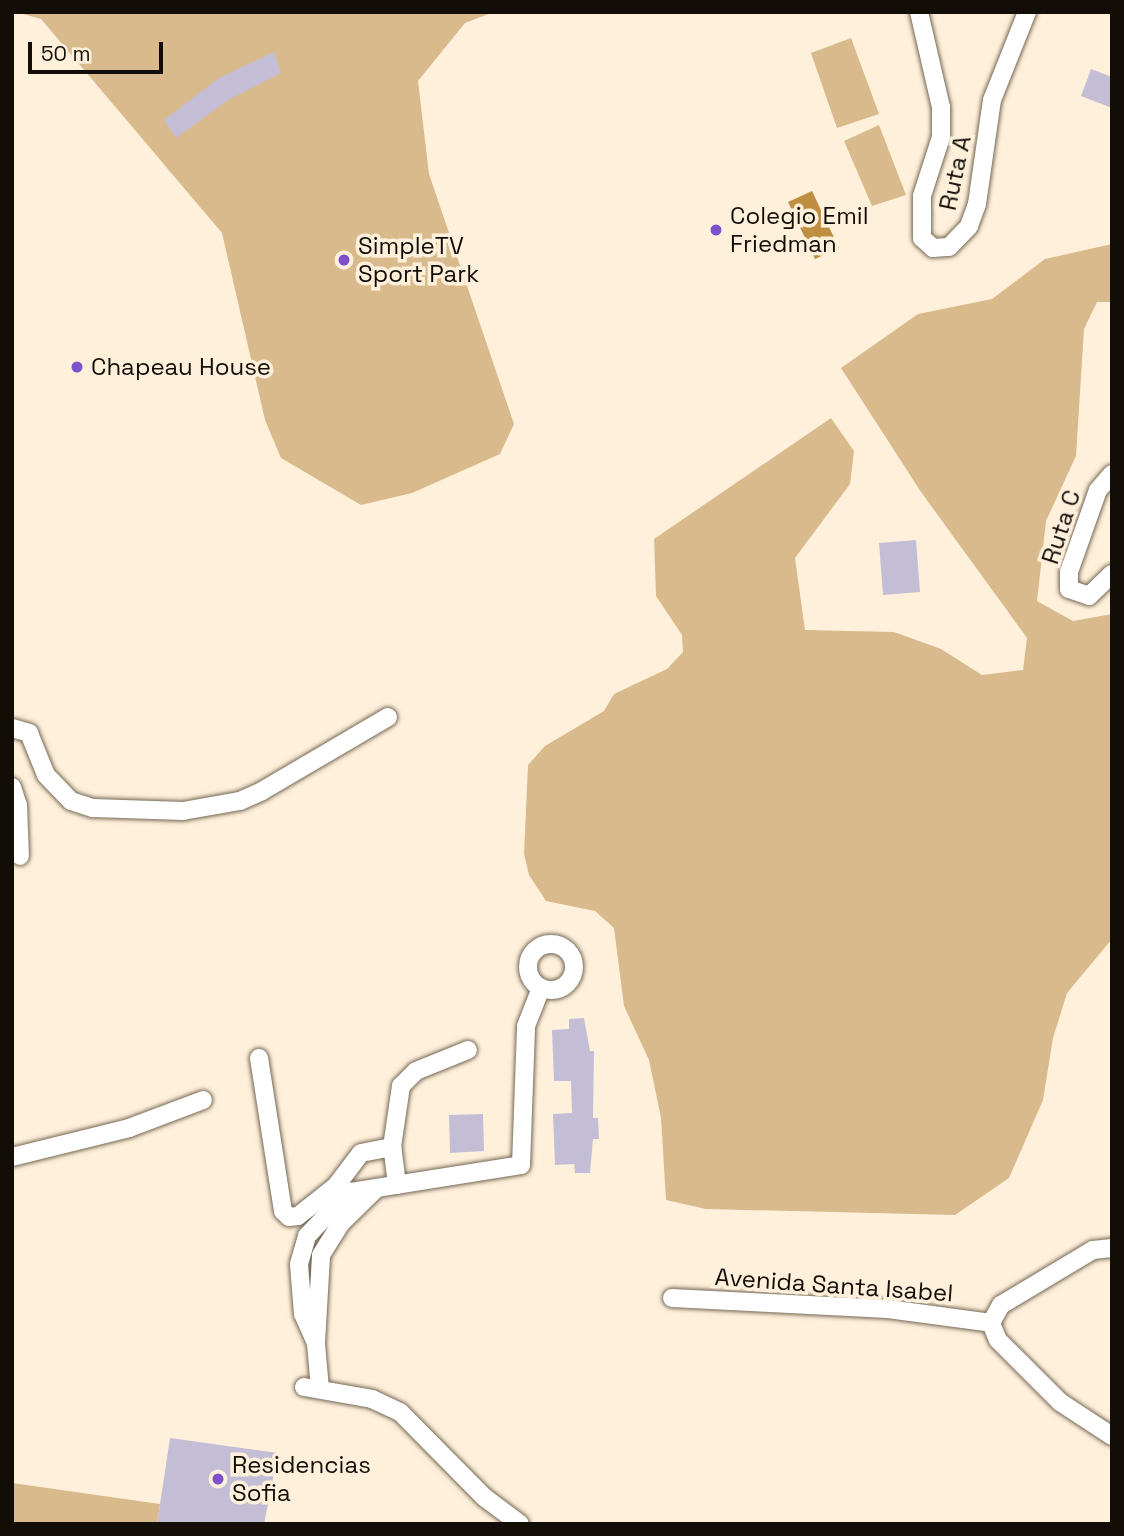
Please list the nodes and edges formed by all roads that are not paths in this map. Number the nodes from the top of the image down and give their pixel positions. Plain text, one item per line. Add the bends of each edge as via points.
1 (919, 12) edge
2 (1027, 12) edge
3 (1112, 474) edge
4 (1112, 574) edge
5 (388, 717) dead end
6 (12, 728) edge
7 (12, 787) edge
8 (15, 829) edge
9 (20, 856) dead end
10 (541, 988) dead end
11 (468, 1050) dead end
12 (259, 1058) dead end
13 (203, 1100) dead end
14 (392, 1147) junction
15 (12, 1157) edge
16 (397, 1185) junction
17 (377, 1188) junction
18 (307, 1236) junction
19 (324, 1245) junction
20 (1112, 1248) edge
21 (672, 1298) dead end
22 (991, 1323) junction
23 (316, 1343) junction
24 (1112, 1436) edge
25 (520, 1524) edge

1 - 2 street, Ruta A via 941,107 942,137 922,196 922,238 933,248 949,247 969,226 977,204 992,100
3 - 4 street, Ruta C via 1098,490 1069,572 1069,589 1089,596
5 - 6 street via 262,791 240,801 183,811 93,807 71,801 46,775 29,733
7 - 8 street
8 - 9 street
10 - 16 street via 526,1027 521,1166
11 - 14 street via 416,1071 401,1086
12 - 14 street via 283,1211 289,1217 298,1216 336,1186 361,1153
13 - 15 street via 129,1128
14 - 16 street
16 - 17 street
17 - 18 street via 351,1192
17 - 19 street
18 - 19 street
18 - 23 street via 299,1278 303,1314
19 - 23 street via 317,1278 321,1312
20 - 22 street via 1093,1250 1001,1305
21 - 22 street, Avenida Santa Isabel via 888,1309
22 - 24 street via 998,1340 1060,1402
23 - 25 street via 312,1388 400,1412 484,1496

